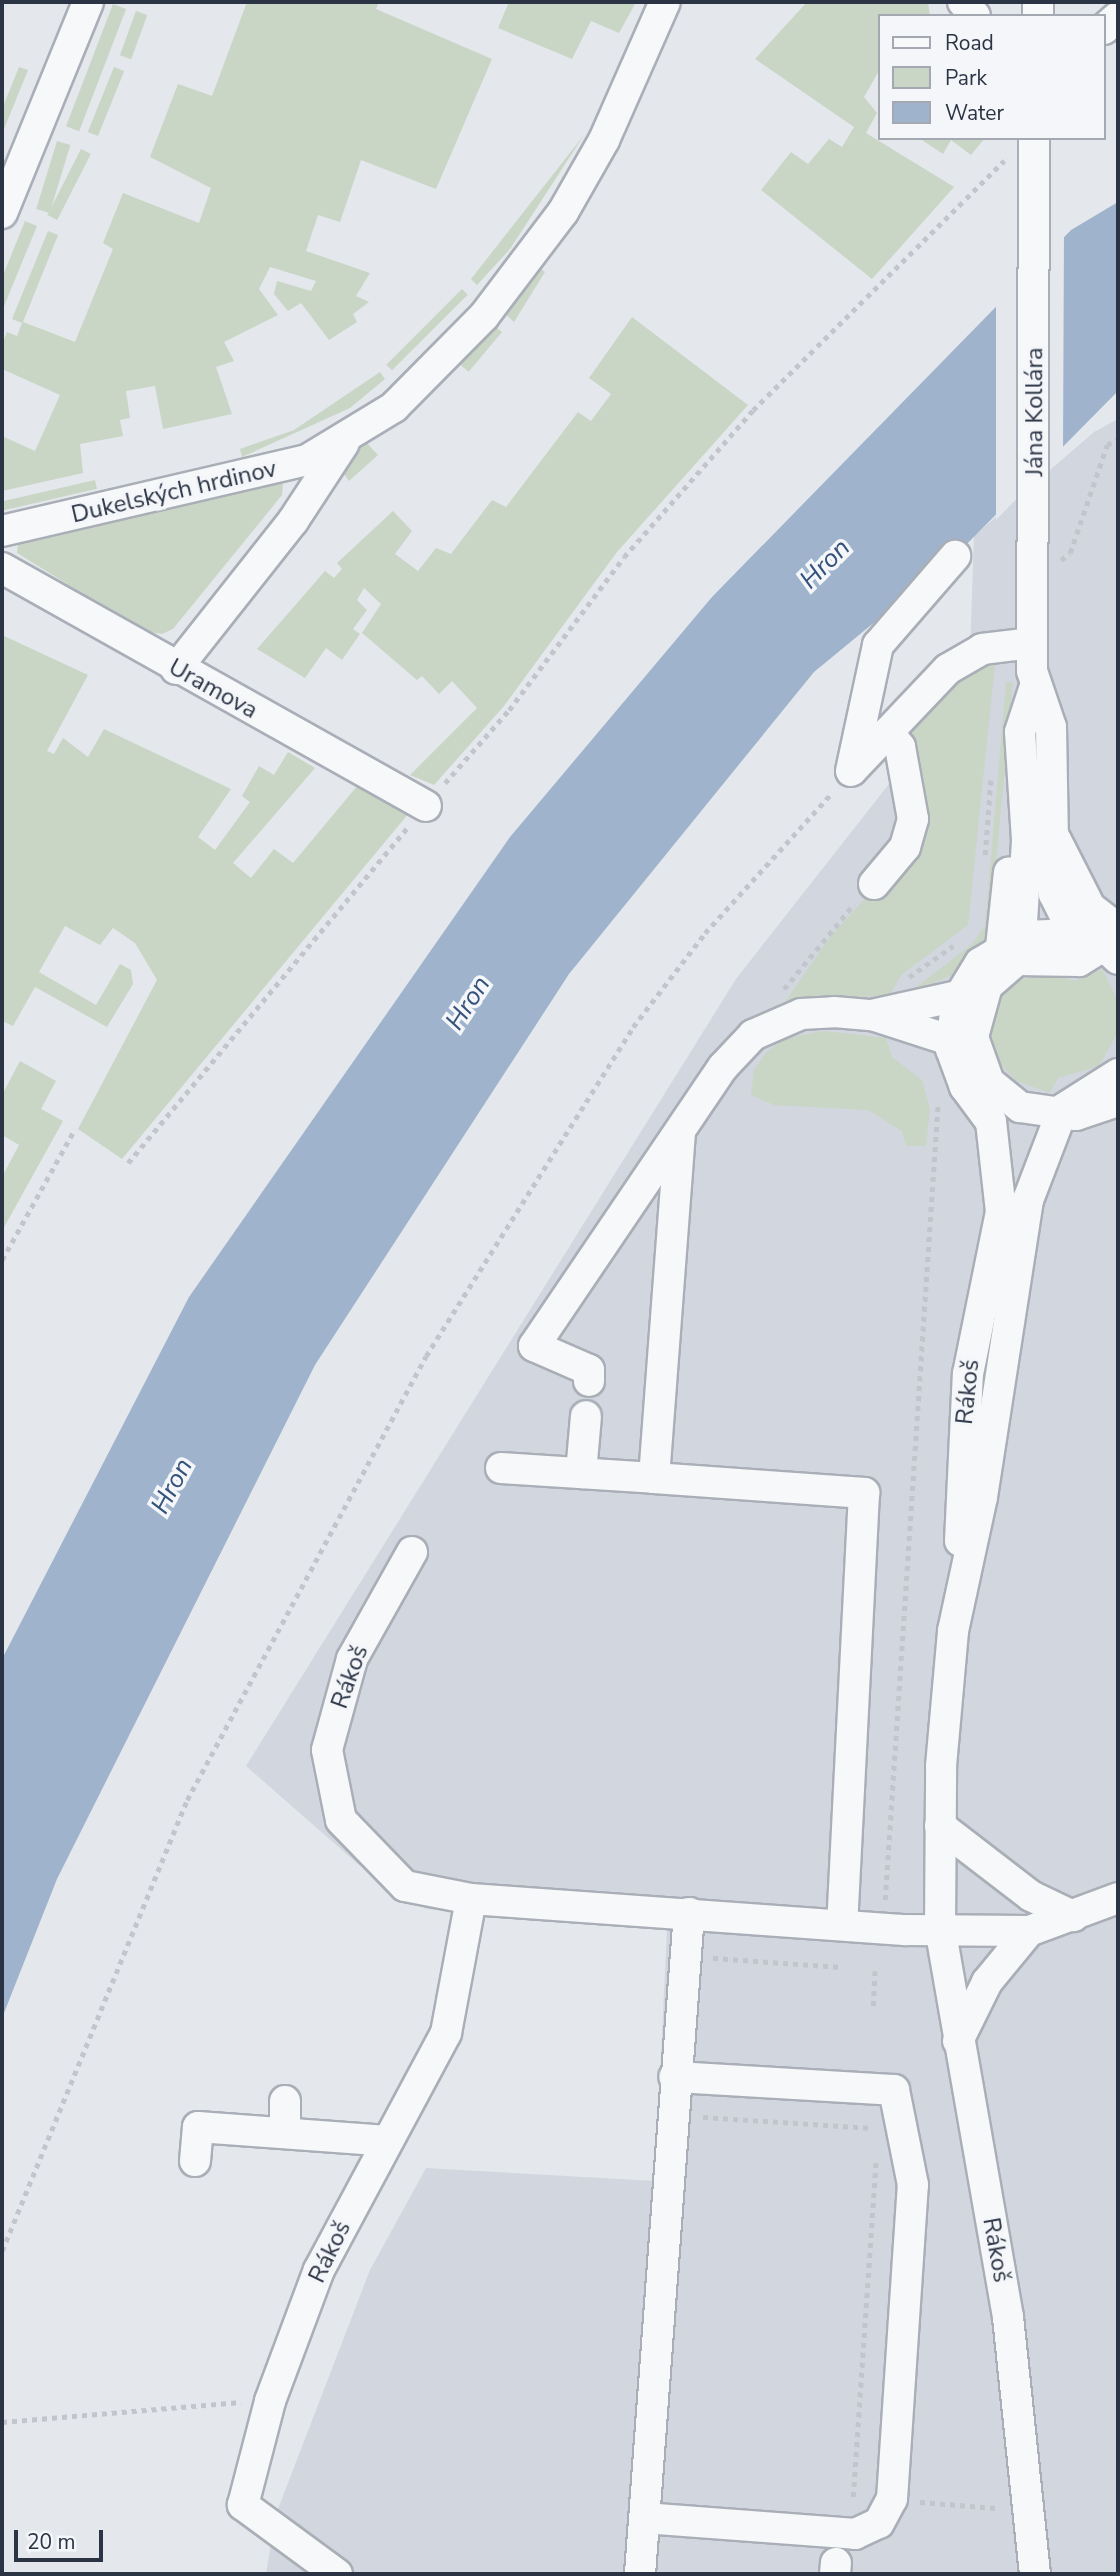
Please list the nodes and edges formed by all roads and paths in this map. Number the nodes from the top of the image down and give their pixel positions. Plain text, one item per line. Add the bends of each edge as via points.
1 (88, 2) edge
2 (665, 2) edge
3 (1026, 154) edge
4 (2, 213) edge
5 (1118, 439) edge
6 (344, 443) junction
7 (2, 531) edge
8 (955, 556) dead end
9 (2, 568) edge
10 (1043, 571) junction
11 (1031, 643) junction
12 (176, 670) junction
13 (1035, 686) junction
14 (888, 732) junction
15 (992, 767) dead end
16 (851, 771) junction
17 (426, 806) junction
18 (1056, 840) junction
19 (984, 863) dead end
20 (874, 884) joint
21 (1074, 934) junction
22 (959, 942) dead end
23 (1115, 943) edge
24 (1014, 948) junction
25 (958, 996) junction
26 (885, 1011) junction
27 (784, 1019) junction
28 (963, 1045) junction
29 (1118, 1074) edge
30 (936, 1087) dead end
31 (1009, 1099) junction
32 (1118, 1101) edge
33 (1074, 1114) junction
34 (75, 1129) dead end
35 (680, 1132) junction
36 (128, 1163) dead end
37 (1001, 1212) junction
38 (2, 1260) edge
39 (589, 1381) dead end
40 (586, 1416) dead end
41 (501, 1468) dead end
42 (581, 1473) junction
43 (654, 1478) junction
44 (412, 1552) dead end
45 (963, 1576) junction
46 (940, 1826) junction
47 (1118, 1898) edge
48 (471, 1899) junction
49 (689, 1913) junction
50 (1073, 1916) junction
51 (842, 1923) junction
52 (883, 1927) junction
53 (940, 1929) junction
54 (1029, 1931) junction
55 (711, 1958) dead end
56 (841, 1966) dead end
57 (875, 1971) dead end
58 (873, 2006) dead end
59 (958, 2041) junction
60 (674, 2077) junction
61 (285, 2101) dead end
62 (695, 2116) dead end
63 (285, 2133) junction
64 (877, 2140) dead end
65 (387, 2141) junction
66 (876, 2152) dead end
67 (194, 2161) dead end
68 (2, 2251) edge
69 (270, 2400) junction
70 (2, 2422) edge
71 (853, 2497) dead end
72 (906, 2500) dead end
73 (996, 2508) dead end
74 (644, 2518) junction
75 (337, 2574) edge
76 (640, 2574) edge
77 (1035, 2574) edge

1 - 4 street
2 - 6 street, Dukelských hrdinov via 604,140 538,248 484,316 409,393
3 - 10 street, Jána Kollára
3 - 17 path via 753,410 624,556 509,710
5 - 10 path via 1107,445 1070,553
6 - 7 street, Dukelských hrdinov via 258,474
6 - 12 street, Dukelských hrdinov via 293,521
8 - 16 street via 878,645
9 - 12 street, Uramova
10 - 11 street, Jána Kollára
11 - 13 street, Jána Kollára
11 - 14 street via 982,649 948,668
12 - 17 street, Uramova
13 - 18 street, Jána Kollára via 1051,727
13 - 24 street, Jána Kollára via 1020,732 1021,803 1027,840
14 - 16 street
14 - 20 street via 910,787 912,834
15 - 19 path
16 - 68 path via 705,933 634,1027 426,1356 187,1800
17 - 36 path
18 - 21 street, Jána Kollára via 1054,894
18 - 23 street, Jána Kollára via 1090,908
20 - 27 path via 787,983 781,995
21 - 23 street
21 - 24 street
22 - 26 path via 913,972
23 - 24 street via 1079,961
24 - 25 street via 980,963
24 - 28 street via 987,986
25 - 26 street
25 - 28 street
26 - 27 street
26 - 28 street
27 - 35 street via 737,1049
28 - 31 street via 989,1082
28 - 37 street, Rákoš via 965,1087 994,1133
29 - 33 street via 1076,1095
30 - 52 path
31 - 33 street
31 - 37 street, Rákoš via 1018,1145 1012,1187
32 - 33 street
33 - 45 street, Rákoš via 1028,1200 1026,1238
34 - 38 path
35 - 39 street via 534,1346 589,1370
35 - 43 street
37 - 45 street, Rákoš via 968,1374 959,1525
40 - 42 street
41 - 42 street
42 - 43 street
43 - 51 street via 864,1493
44 - 48 street, Rákoš via 352,1659 327,1750 341,1820 405,1886
45 - 46 street, Rákoš
46 - 50 street via 1031,1896
46 - 53 street, Rákoš
47 - 50 street
48 - 49 street, Rákoš
48 - 65 street, Rákoš via 446,2033
49 - 51 street, Rákoš
49 - 60 street
50 - 54 street
51 - 52 street, Rákoš
52 - 53 street, Rákoš
53 - 54 street
53 - 59 street, Rákoš
54 - 59 street via 987,1982
55 - 56 path
57 - 58 path
59 - 77 street, Rákoš via 1008,2317
60 - 74 street
60 - 74 street via 894,2090 913,2185 892,2500 879,2523 855,2534
61 - 63 street
62 - 64 path via 878,2128
63 - 65 street
63 - 67 street via 198,2127
65 - 69 street, Rákoš via 319,2270
66 - 71 path
69 - 70 path via 100,2409
69 - 75 street, Rákoš via 243,2505
72 - 73 path
74 - 76 street

